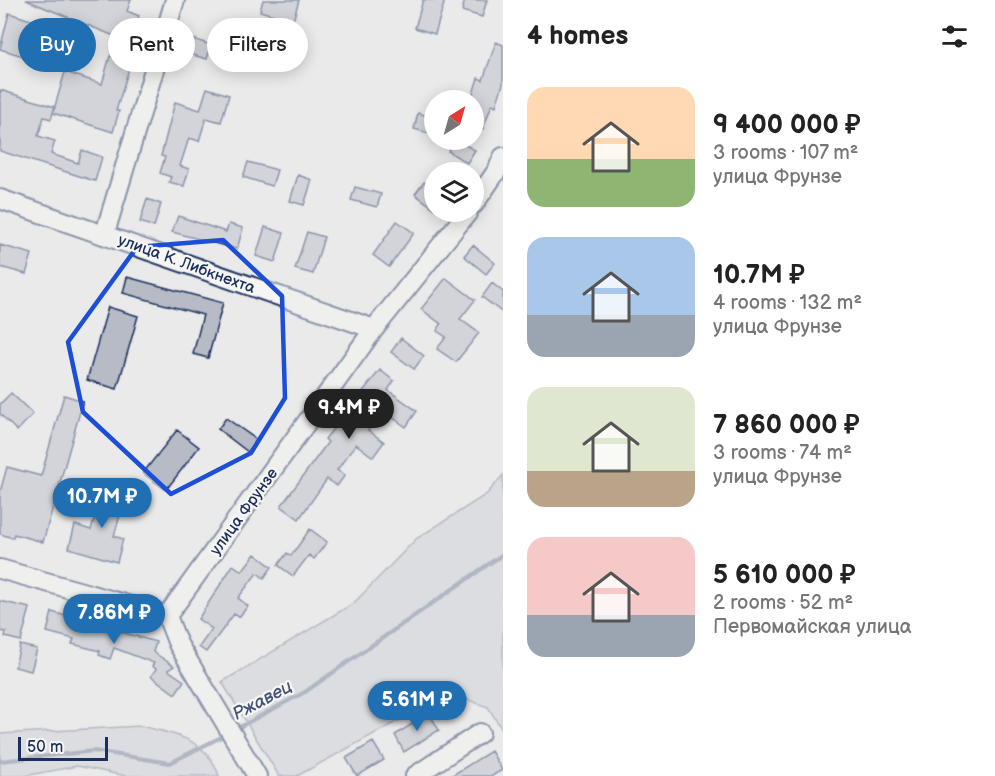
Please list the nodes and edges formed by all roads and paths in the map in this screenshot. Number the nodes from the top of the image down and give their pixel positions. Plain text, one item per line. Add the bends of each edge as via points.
1 (175, 0) edge
2 (503, 157) edge
3 (484, 189) edge
4 (0, 199) edge
5 (460, 222) edge
6 (105, 233) junction
7 (374, 329) junction
8 (0, 569) edge
9 (167, 616) junction
10 (480, 733) dead end
11 (257, 776) edge
12 (415, 776) edge

1 - 6 street
2 - 3 street
4 - 6 street, улица К. Либкнехта
5 - 7 street, улица Фрунзе
6 - 7 street, улица К. Либкнехта
7 - 9 street, улица Фрунзе
8 - 9 street
9 - 11 street via 178,644
10 - 12 street

